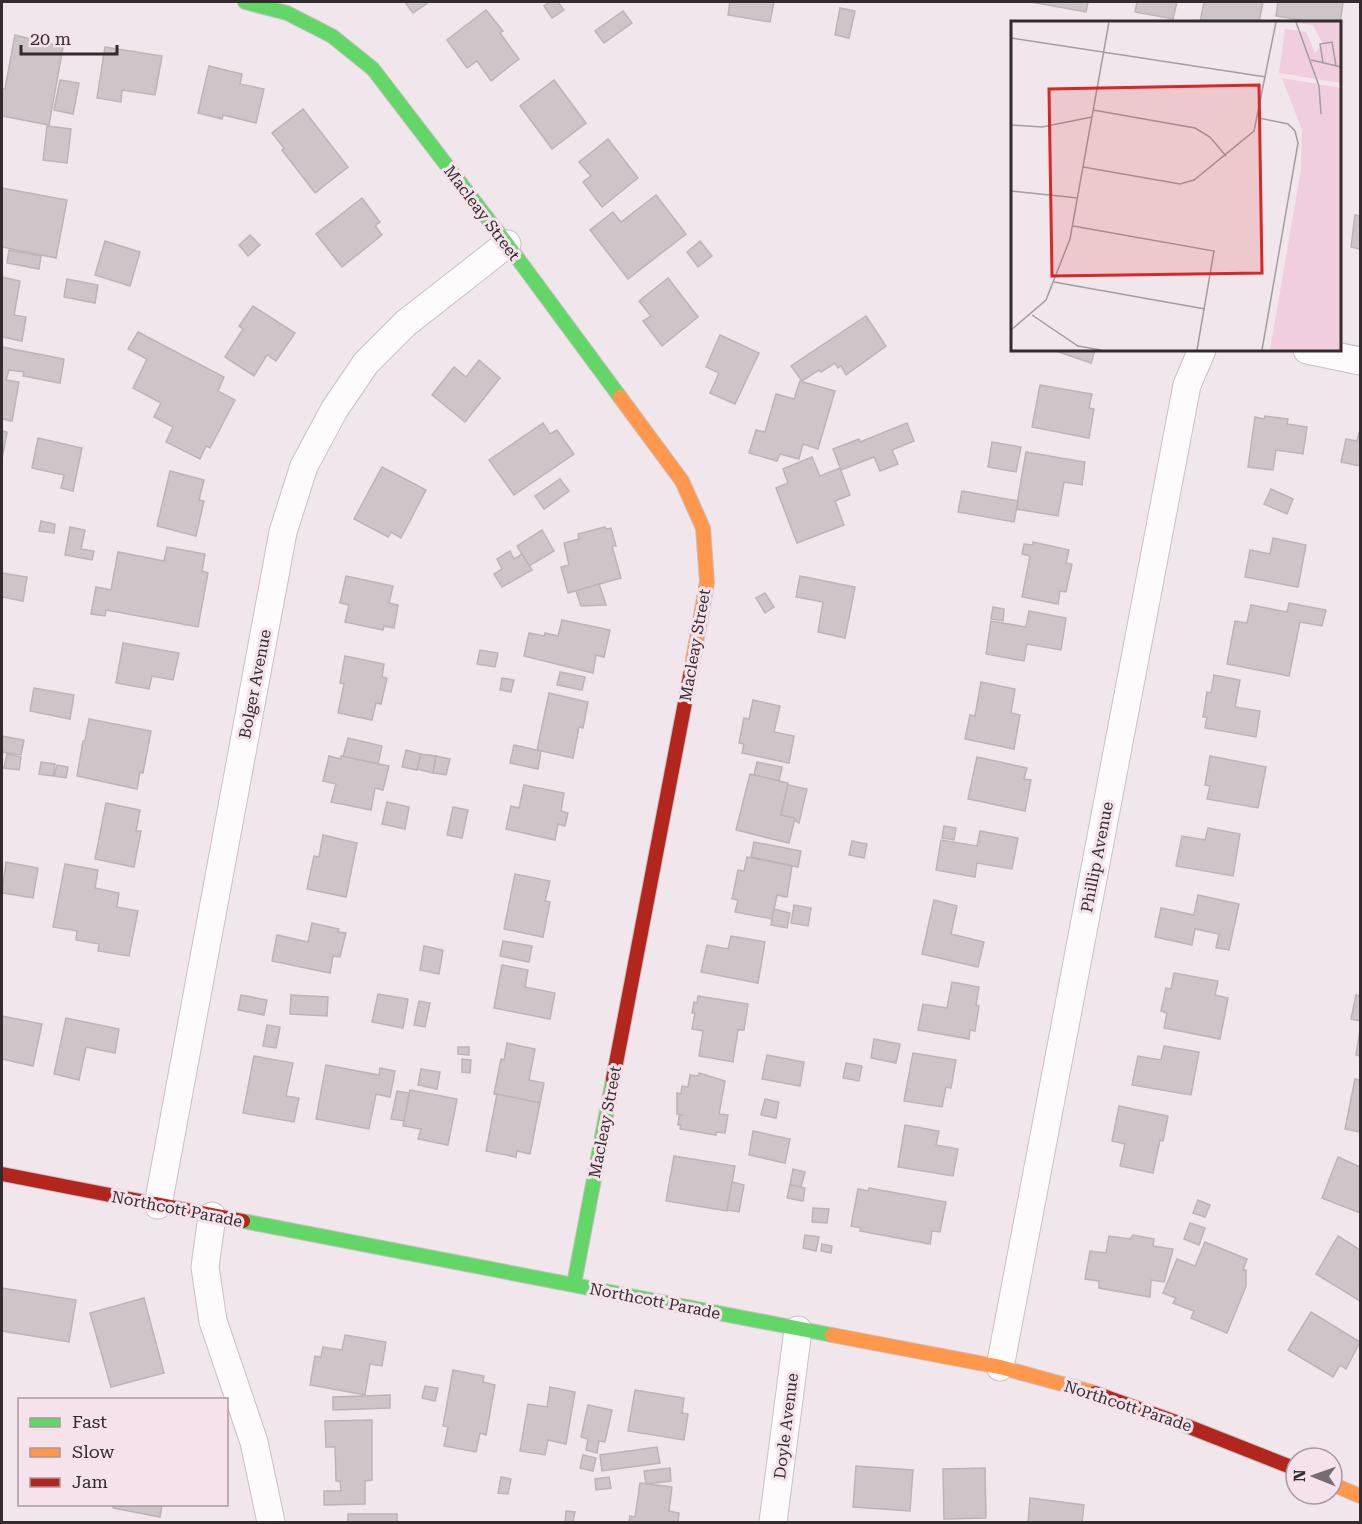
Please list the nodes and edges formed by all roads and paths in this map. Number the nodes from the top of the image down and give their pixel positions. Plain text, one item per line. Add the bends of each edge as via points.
1 (245, 2) edge
2 (507, 244) junction
3 (1202, 351) edge
4 (1311, 351) edge
5 (1360, 361) edge
6 (2, 1174) edge
7 (158, 1205) junction
8 (212, 1216) junction
9 (574, 1284) junction
10 (798, 1330) junction
11 (1000, 1367) junction
12 (1284, 1464) edge
13 (1344, 1489) edge
14 (1360, 1496) edge
15 (271, 1522) edge
16 (773, 1522) edge

1 - 2 street, Macleay Street via 287,14 332,36 373,69
2 - 7 street, Bolger Avenue via 406,323 366,363 334,410 304,466 283,532
2 - 9 street, Macleay Street via 682,481 703,528 707,582
3 - 11 street, Phillip Avenue via 1187,385
4 - 5 street
6 - 7 street, Northcott Parade
7 - 8 street, Northcott Parade
8 - 9 street, Northcott Parade
8 - 15 street via 205,1268 213,1321 254,1443
9 - 10 street, Northcott Parade
10 - 11 street, Northcott Parade
10 - 16 street, Doyle Avenue
11 - 12 street, Northcott Parade via 1095,1392
13 - 14 street

